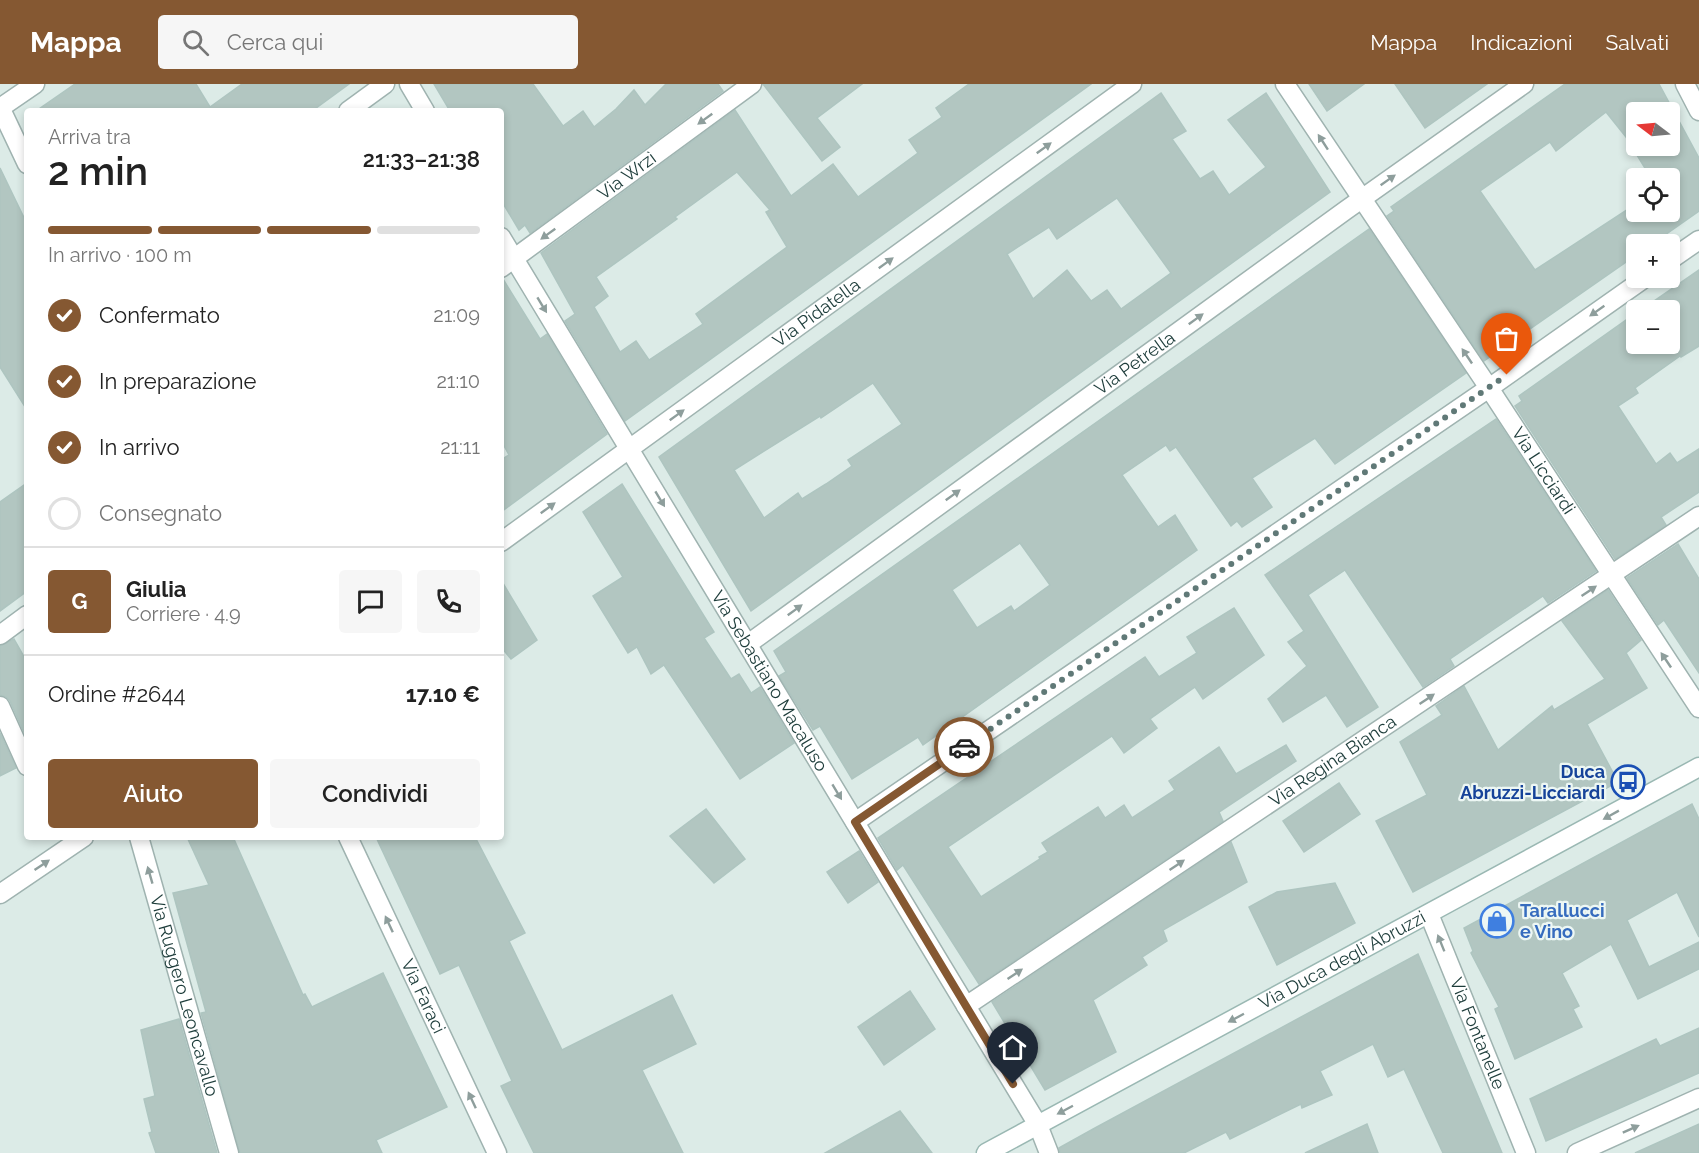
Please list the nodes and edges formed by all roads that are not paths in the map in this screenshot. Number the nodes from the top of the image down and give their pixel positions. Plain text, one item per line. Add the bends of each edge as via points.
1 (35, 84) edge
2 (385, 84) edge
3 (409, 84) edge
4 (752, 84) edge
5 (1132, 84) edge
6 (1285, 84) edge
7 (1524, 84) edge
8 (1684, 84) edge
9 (0, 107) edge
10 (352, 108) edge
11 (423, 108) edge
12 (1699, 111) edge
13 (24, 158) edge
14 (1361, 199) junction
15 (1699, 240) edge
16 (1680, 253) edge
17 (507, 263) edge
18 (1631, 288) edge
19 (1489, 388) junction
20 (630, 449) junction
21 (1699, 516) edge
22 (504, 540) edge
23 (1611, 576) junction
24 (24, 617) edge
25 (0, 635) edge
26 (748, 644) junction
27 (0, 706) edge
28 (1699, 708) edge
29 (24, 759) edge
30 (1699, 767) edge
31 (855, 822) junction
32 (140, 840) edge
33 (349, 840) edge
34 (62, 844) edge
35 (0, 894) edge
36 (1429, 914) junction
37 (966, 1006) junction
38 (1699, 1098) edge
39 (1038, 1125) junction
40 (230, 1153) edge
41 (497, 1153) edge
42 (986, 1153) edge
43 (1049, 1153) edge
44 (1526, 1153) edge
45 (1577, 1153) edge

1 - 9 street
2 - 10 street
3 - 11 street
4 -> 17 street, Via Wrzì
20 -> 5 street, Via Pidatella
14 -> 6 street, Via Licciardi
14 -> 7 street, Via Petrella
8 - 12 street
9 - 13 street
19 -> 14 street, Via Licciardi
26 -> 14 street, Via Petrella
15 - 16 street
17 -> 20 street, Via Sebastiano Macaluso
18 -> 19 street
19 - 23 street, Via Licciardi
19 - 31 street
22 -> 20 street, Via Pidatella
20 -> 26 street, Via Sebastiano Macaluso
21 - 23 street, Via Regina Bianca
28 -> 23 street, Via Licciardi
37 -> 23 street, Via Regina Bianca
24 - 25 street
26 -> 31 street, Via Sebastiano Macaluso
27 - 29 street
30 -> 36 street, Via Duca degli Abruzzi
31 - 37 street, Via Sebastiano Macaluso
40 -> 32 street, Via Ruggero Leoncavallo
41 -> 33 street, Via Faraci
35 -> 34 street
36 -> 39 street, Via Duca degli Abruzzi
44 -> 36 street, Via Fontanelle
37 - 39 street, Via Sebastiano Macaluso
45 -> 38 street
39 - 42 street, Via Duca degli Abruzzi
39 - 43 street, Via Sebastiano Macaluso

